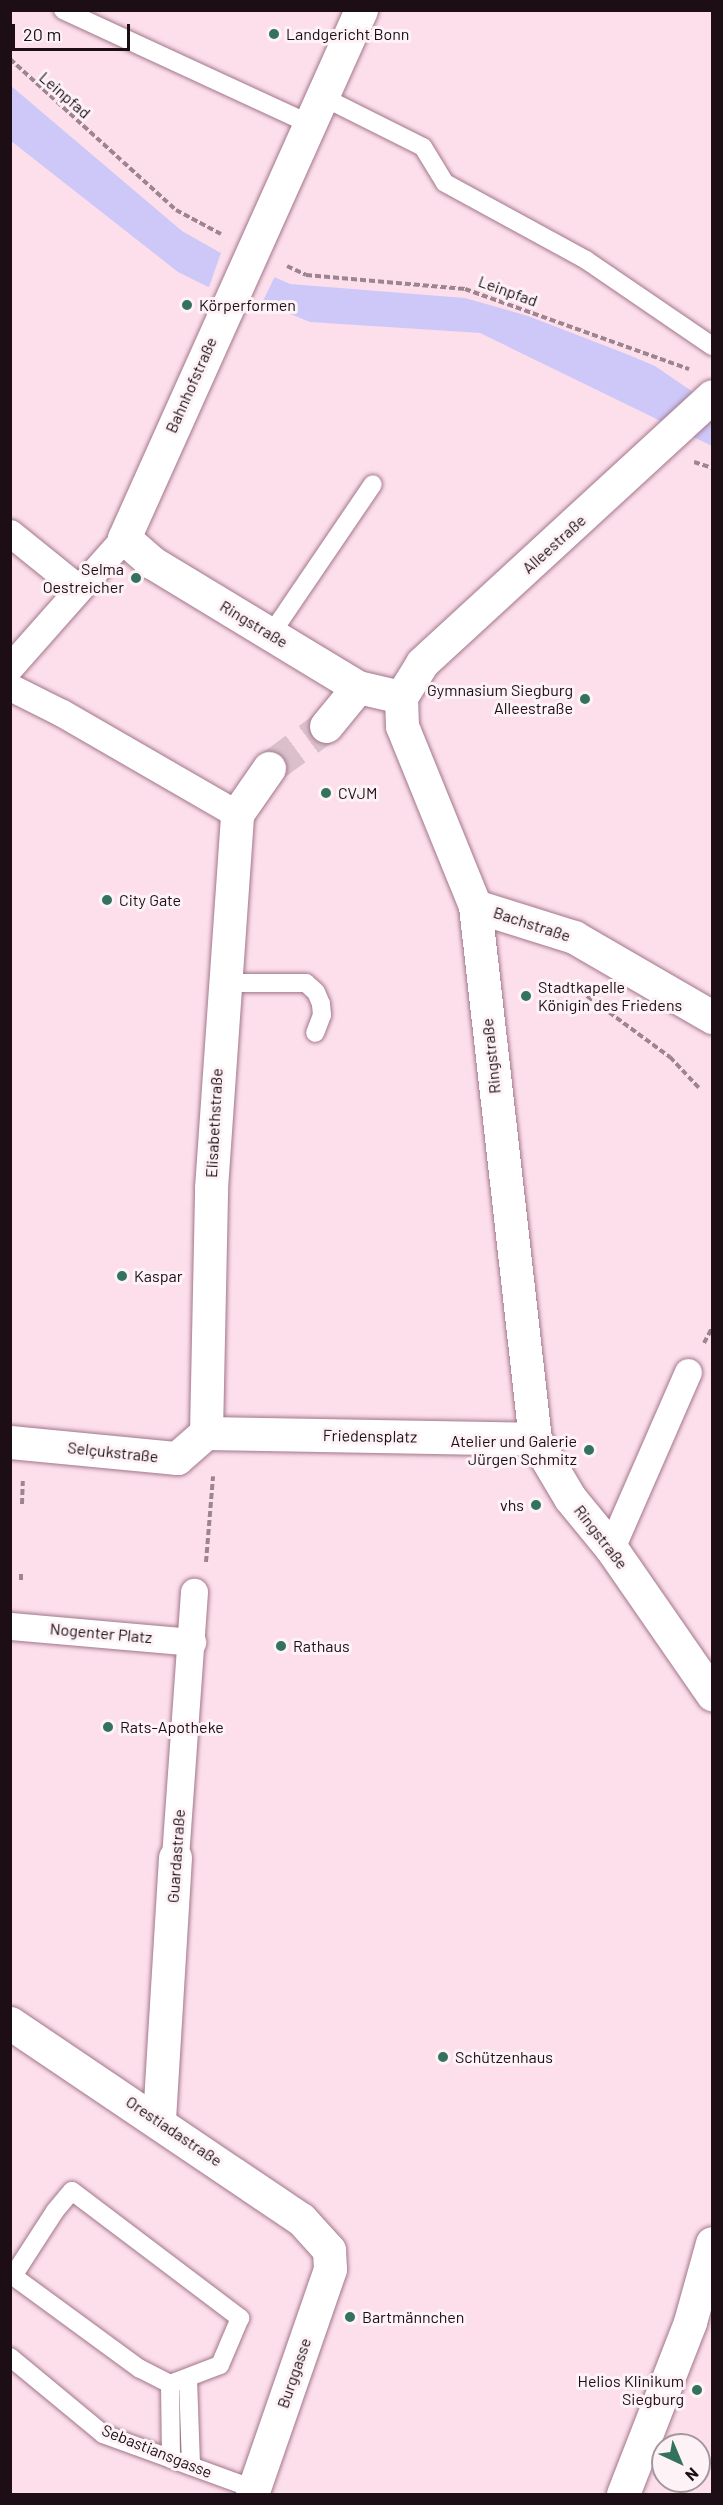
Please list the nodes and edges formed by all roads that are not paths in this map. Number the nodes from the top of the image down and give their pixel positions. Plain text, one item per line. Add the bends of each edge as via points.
1 (63, 10) edge
2 (361, 10) edge
3 (315, 110) junction
4 (712, 346) edge
5 (712, 397) edge
6 (373, 484) dead end
7 (10, 533) edge
8 (123, 538) junction
9 (77, 587) junction
10 (271, 634) junction
11 (10, 667) edge
12 (10, 687) edge
13 (358, 687) junction
14 (401, 697) junction
15 (326, 726) tunnel mouth
16 (269, 768) tunnel mouth
17 (237, 814) junction
18 (474, 906) junction
19 (224, 983) junction
20 (712, 1017) edge
21 (315, 1033) dead end
22 (688, 1372) dead end
23 (211, 1433) junction
24 (535, 1439) junction
25 (10, 1442) edge
26 (611, 1548) junction
27 (194, 1592) road end
28 (10, 1626) edge
29 (192, 1642) junction
30 (712, 1694) edge
31 (175, 1857) joint
32 (10, 2023) edge
33 (159, 2120) junction
34 (712, 2243) edge
35 (329, 2250) joint
36 (10, 2357) edge
37 (188, 2379) junction
38 (170, 2384) junction
39 (171, 2459) junction
40 (191, 2466) junction
41 (253, 2492) edge
42 (623, 2494) edge

1 - 3 lane
2 - 3 street, Bahnhofstraße
3 - 4 lane via 423,147 445,183 586,260
3 - 8 street, Bahnhofstraße
5 - 14 street, Alleestraße via 422,663
6 - 10 lane
7 - 9 street
8 - 9 street, Bahnhofstraße
8 - 10 street, Ringstraße via 153,563
9 - 11 street, Bahnhofstraße
10 - 13 street, Ringstraße
12 - 17 street via 72,718
13 - 14 street, Ringstraße
13 - 15 street
14 - 18 street, Ringstraße via 402,726
16 - 17 street
17 - 19 street, Elisabethstraße
18 - 20 street, Bachstraße via 574,937
18 - 24 street, Ringstraße
19 - 21 lane via 306,983 321,1004 322,1015
19 - 23 street, Elisabethstraße via 211,1188
22 - 26 street
23 - 24 street, Friedensplatz
23 - 25 street, Selçukstraße via 177,1458
24 - 26 street, Ringstraße via 570,1498
26 - 30 street, Ringstraße
27 - 29 street, Guardastraße
28 - 29 street, Nogenter Platz
29 - 31 street, Guardastraße
31 - 33 street, Guardastraße
32 - 33 street, Orestiadastraße
33 - 35 street, Orestiadastraße via 301,2219
34 - 42 street via 690,2322
35 - 41 street, Burggasse via 330,2269
36 - 39 lane, Sebastiansgasse via 103,2434
37 - 38 lane
37 - 38 lane via 220,2365 240,2318 72,2191 13,2276 140,2369
37 - 40 lane
38 - 39 lane
39 - 40 lane, Sebastiansgasse
40 - 41 lane, Sebastiansgasse

